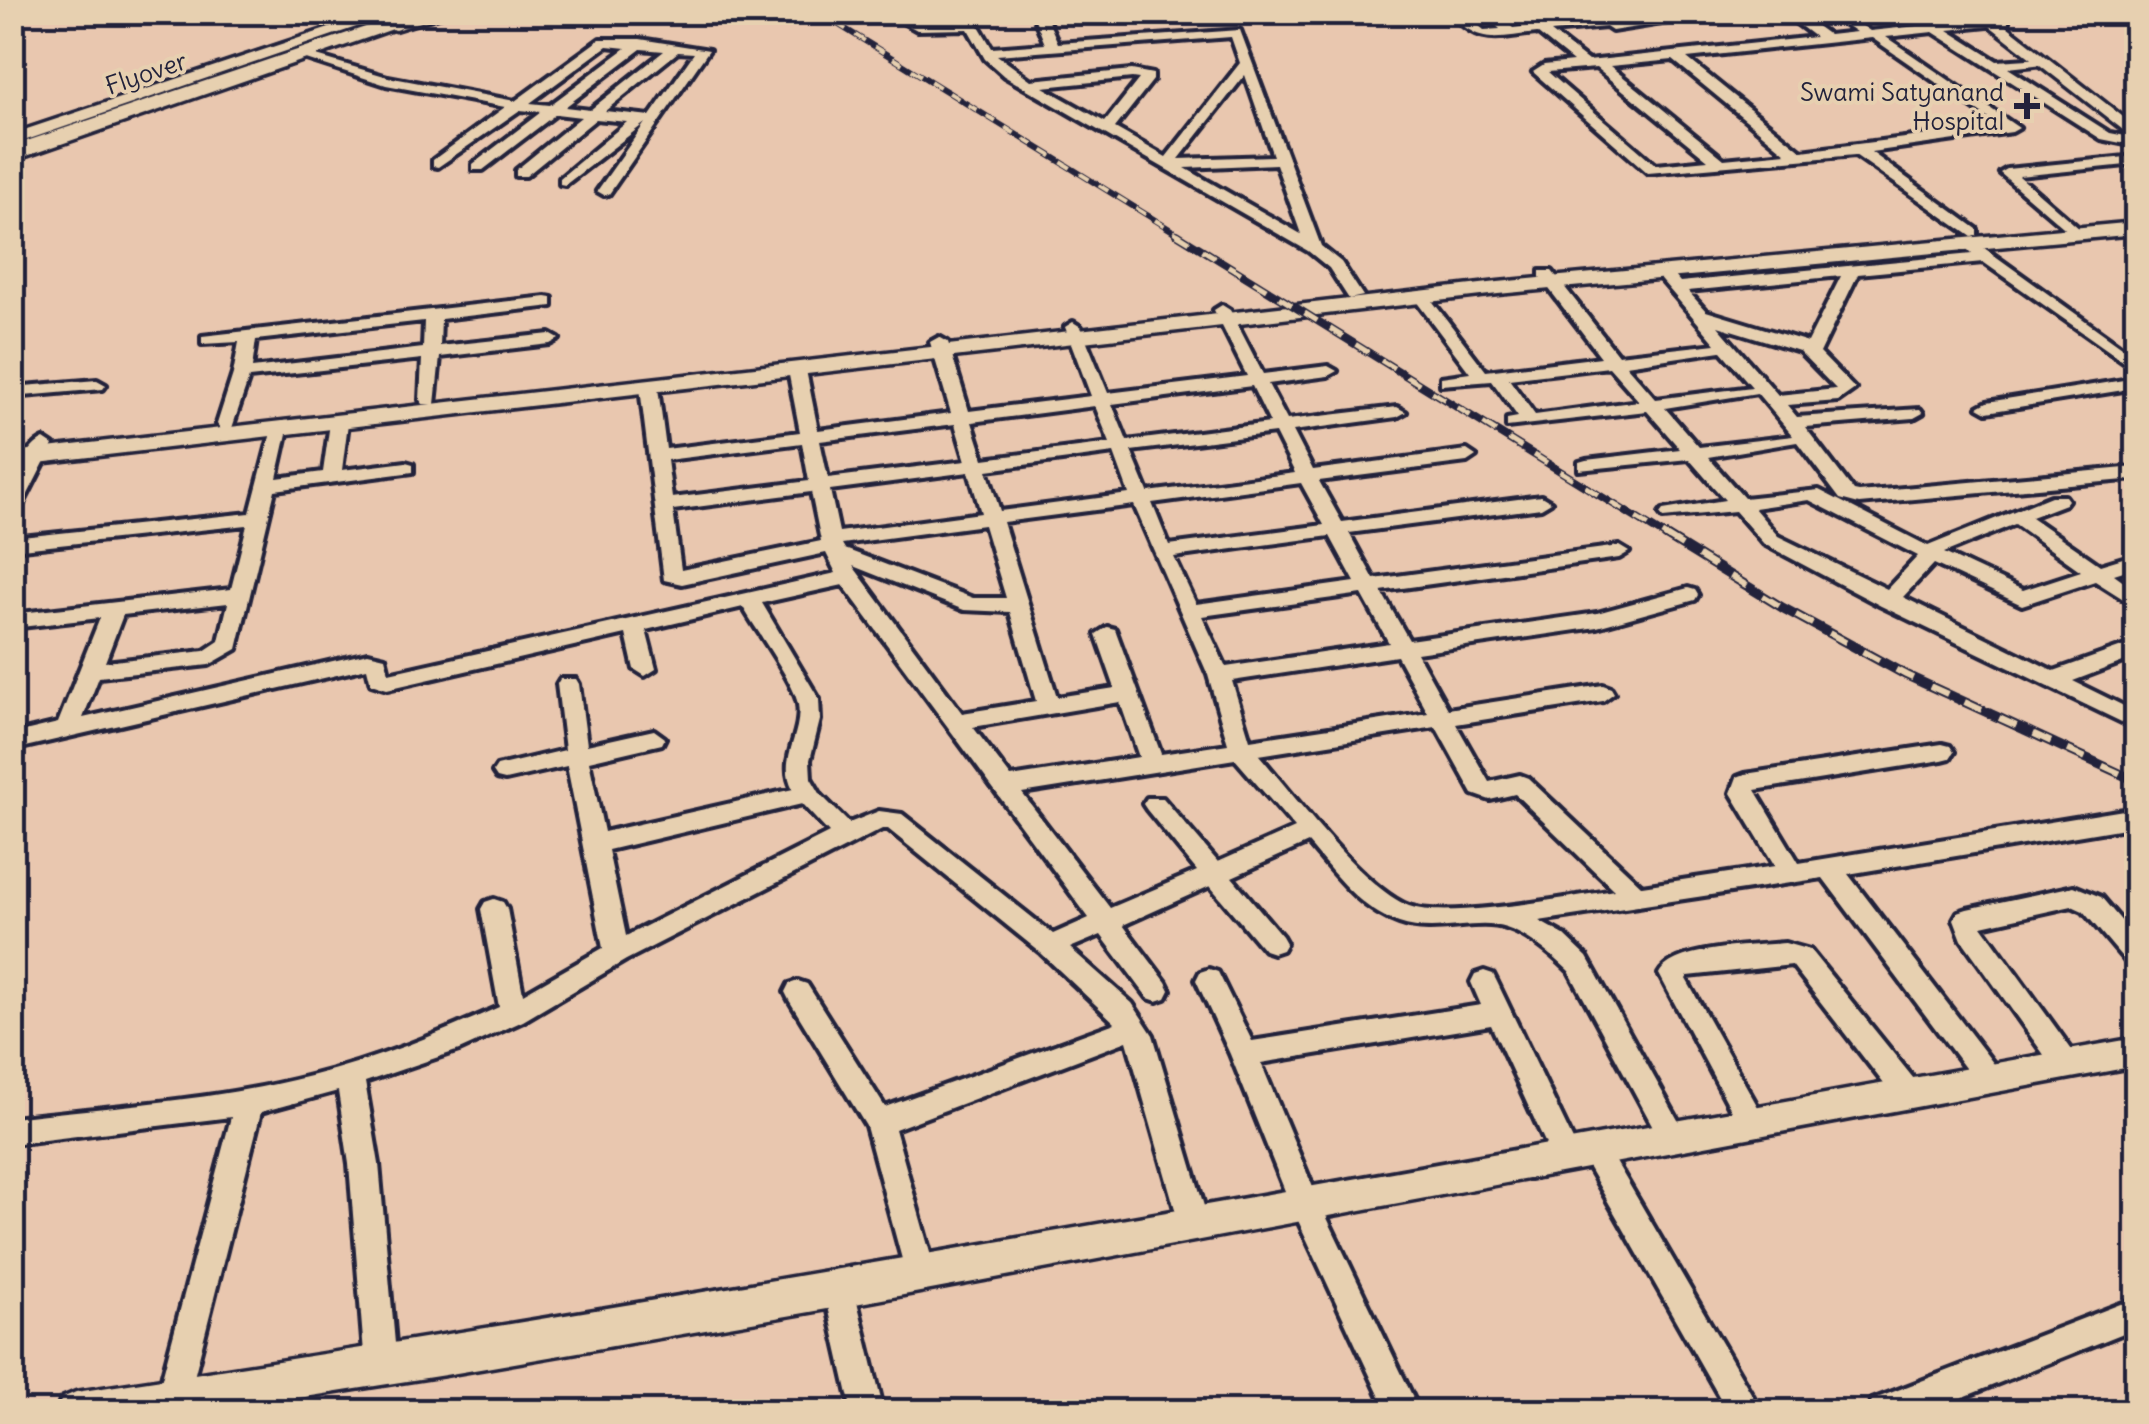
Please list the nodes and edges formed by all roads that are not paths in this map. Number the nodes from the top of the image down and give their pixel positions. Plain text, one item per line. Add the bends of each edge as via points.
1 (447, 12) edge
2 (891, 12) edge
3 (1038, 12) edge
4 (1455, 12) edge
5 (1488, 12) edge
6 (1518, 12) edge
7 (1592, 12) edge
8 (1676, 12) edge
9 (1788, 12) edge
10 (1833, 12) edge
11 (1887, 12) edge
12 (1947, 12) edge
13 (431, 13) edge
14 (400, 17) edge
15 (968, 19) edge
16 (1987, 19) edge
17 (1609, 25) junction
18 (1936, 28) junction
19 (1540, 30) junction
20 (1916, 30) junction
21 (1511, 32) junction
22 (1871, 35) junction
23 (1625, 38) dead end
24 (1826, 39) junction
25 (640, 43) junction
26 (676, 47) junction
27 (1053, 47) junction
28 (1638, 48) dead end
29 (988, 52) junction
30 (1245, 54) junction
31 (302, 56) junction
32 (1674, 56) junction
33 (1652, 58) junction
34 (1592, 64) junction
35 (2042, 64) junction
36 (1998, 67) junction
37 (1029, 84) junction
38 (518, 106) junction
39 (553, 110) junction
40 (592, 114) junction
41 (2126, 118) edge
42 (646, 119) junction
43 (1106, 128) junction
44 (2136, 138) edge
45 (12, 147) edge
46 (1858, 150) junction
47 (1798, 155) junction
48 (1282, 160) junction
49 (2136, 160) edge
50 (438, 162) dead end
51 (1720, 163) junction
52 (1168, 164) junction
53 (478, 168) dead end
54 (521, 172) dead end
55 (565, 181) dead end
56 (604, 191) dead end
57 (2136, 218) edge
58 (2071, 228) junction
59 (2136, 228) edge
60 (1969, 238) junction
61 (1314, 248) junction
62 (1986, 257) junction
63 (1852, 269) junction
64 (1550, 279) junction
65 (1670, 280) junction
66 (1355, 296) junction
67 (1421, 297) junction
68 (546, 302) dead end
69 (433, 314) junction
70 (1224, 315) junction
71 (1700, 315) junction
72 (1074, 332) junction
73 (248, 336) junction
74 (550, 339) dead end
75 (208, 340) dead end
76 (940, 347) junction
77 (1714, 349) dead end
78 (1812, 352) junction
79 (432, 354) junction
80 (1613, 361) junction
81 (2136, 364) edge
82 (797, 370) junction
83 (1328, 371) dead end
84 (242, 374) junction
85 (1490, 376) junction
86 (1447, 381) dead end
87 (1258, 382) junction
88 (2136, 383) edge
89 (97, 385) dead end
90 (649, 388) junction
91 (12, 392) edge
92 (1749, 392) dead end
93 (430, 400) junction
94 (1773, 401) junction
95 (1103, 402) junction
96 (1651, 405) junction
97 (1987, 406) dead end
98 (1397, 412) dead end
99 (1914, 413) dead end
100 (959, 419) junction
101 (338, 423) junction
102 (226, 424) junction
103 (1280, 426) junction
104 (279, 429) junction
105 (1790, 432) junction
106 (809, 434) junction
107 (1120, 446) junction
108 (12, 448) edge
109 (42, 451) junction
110 (1692, 452) junction
111 (658, 456) junction
112 (1467, 456) dead end
113 (12, 459) edge
114 (974, 465) junction
115 (1586, 466) dead end
116 (406, 468) dead end
117 (2136, 473) edge
118 (332, 476) junction
119 (1307, 477) junction
120 (817, 484) junction
121 (266, 485) junction
122 (1141, 498) junction
123 (2058, 500) dead end
124 (1540, 502) dead end
125 (1737, 504) junction
126 (664, 505) junction
127 (12, 506) edge
128 (1670, 514) dead end
129 (2018, 517) junction
130 (258, 518) junction
131 (992, 518) junction
132 (1336, 529) junction
133 (12, 544) edge
134 (834, 546) junction
135 (1162, 552) junction
136 (1619, 552) dead end
137 (1931, 554) junction
138 (2136, 560) edge
139 (2100, 574) junction
140 (848, 577) junction
141 (1366, 584) junction
142 (1688, 595) dead end
143 (240, 596) junction
144 (748, 598) junction
145 (2136, 600) edge
146 (1888, 601) junction
147 (1018, 605) junction
148 (114, 610) junction
149 (1192, 611) junction
150 (12, 621) edge
151 (634, 624) junction
152 (1107, 634) dead end
153 (1402, 649) junction
154 (2136, 650) edge
155 (645, 668) dead end
156 (90, 670) junction
157 (1219, 675) junction
158 (2053, 680) junction
159 (568, 684) dead end
160 (1128, 693) junction
161 (1603, 693) dead end
162 (1049, 706) junction
163 (1442, 716) junction
164 (2136, 721) edge
165 (954, 722) junction
166 (67, 730) junction
167 (654, 738) dead end
168 (12, 742) edge
169 (1242, 750) junction
170 (1942, 752) dead end
171 (576, 758) junction
172 (1154, 763) junction
173 (505, 772) dead end
174 (1003, 786) junction
175 (810, 794) junction
176 (1155, 804) dead end
177 (2136, 816) edge
178 (1312, 831) junction
179 (846, 835) junction
180 (597, 843) junction
181 (1829, 868) junction
182 (1791, 871) junction
183 (1214, 873) junction
184 (1636, 895) junction
185 (494, 910) dead end
186 (1507, 916) junction
187 (1104, 920) junction
188 (1273, 943) dead end
189 (1050, 946) junction
190 (617, 953) junction
191 (2136, 956) edge
192 (1208, 980) dead end
193 (1484, 982) dead end
194 (1156, 990) dead end
195 (798, 992) dead end
196 (513, 1013) junction
197 (1498, 1013) junction
198 (1134, 1027) junction
199 (2136, 1052) edge
200 (1244, 1054) junction
201 (2066, 1065) junction
202 (350, 1076) junction
203 (1987, 1076) junction
204 (1908, 1093) junction
205 (249, 1102) junction
206 (878, 1122) junction
207 (1754, 1123) junction
208 (12, 1131) edge
209 (1674, 1138) junction
210 (1581, 1155) junction
211 (1304, 1201) junction
212 (1194, 1223) junction
213 (921, 1274) junction
214 (839, 1289) junction
215 (2136, 1313) edge
216 (381, 1366) junction
217 (173, 1397) junction
218 (1890, 1411) edge
219 (76, 1412) edge
220 (868, 1412) edge
221 (1404, 1412) edge
222 (1746, 1412) edge

1 - 14 street
2 - 15 street via 918,26
3 - 27 street
4 - 21 street via 1478,33
5 - 21 street
6 - 19 street
7 - 17 street
8 - 17 street via 1681,19
9 - 24 street
10 - 22 street
11 - 20 street
12 - 16 street
13 - 14 highway, Flyover
14 - 31 highway
14 - 45 highway, Flyover
15 - 29 street
16 - 18 street
16 - 35 street
16 - 41 street
17 - 19 street
17 - 23 street
18 - 20 street
18 - 36 street
19 - 21 street
19 - 34 street
20 - 22 street
22 - 24 street
22 - 46 street via 2012,128
24 - 32 street
25 - 26 street
25 - 38 street via 598,45
25 - 39 street
26 - 40 street
26 - 42 street via 704,52
27 - 29 street
27 - 30 street via 1236,33
28 - 33 street
29 - 37 street
30 - 48 street
30 - 52 street
31 - 38 street
31 - 45 highway
32 - 33 street
32 - 47 street
33 - 34 street
34 - 51 street
34 - 51 street via 1540,72 1652,170
35 - 36 street
35 - 41 street
36 - 44 street via 2111,138
37 - 43 street
37 - 43 street via 1148,77
38 - 39 street
38 - 50 street
39 - 40 street
39 - 53 street
40 - 42 street
40 - 54 street
41 - 44 street
42 - 55 street
42 - 56 street
43 - 52 street
46 - 47 street
46 - 60 street
47 - 51 street
48 - 52 street
48 - 61 street
49 - 58 street via 2007,173
52 - 61 street
57 - 58 street
58 - 59 street
58 - 60 street
60 - 62 street
60 - 64 street
60 - 65 street
61 - 66 street
62 - 63 street
62 - 81 street
63 - 65 street
63 - 78 street
64 - 65 street
64 - 66 street
64 - 67 street
64 - 80 street
65 - 71 street
66 - 70 street
67 - 70 street
67 - 85 street
68 - 69 street
69 - 73 street
69 - 79 street
70 - 72 street
70 - 87 street
71 - 78 street
71 - 94 street
72 - 76 street
72 - 95 street
73 - 75 street
73 - 84 street
74 - 79 street
76 - 82 street
76 - 93 street
76 - 100 street
77 - 80 street
78 - 94 street via 1846,392
79 - 84 street
79 - 93 street
80 - 85 street
80 - 96 street
82 - 90 street
82 - 106 street
83 - 87 street
84 - 102 street
85 - 86 street
85 - 96 street via 1522,421
87 - 95 street
87 - 103 street
88 - 97 street
89 - 91 street
90 - 101 street
90 - 111 street
92 - 96 street
93 - 102 street
94 - 105 street
95 - 100 street
95 - 107 street
96 - 110 street
98 - 103 street
99 - 105 street
100 - 106 street
100 - 114 street
101 - 104 street
101 - 118 street
102 - 109 street
103 - 107 street
103 - 119 street
104 - 109 street
104 - 121 street
105 - 110 street
105 - 117 street via 1853,498
106 - 111 street
106 - 120 street
107 - 114 street
107 - 122 street
108 - 109 street
109 - 113 street
109 - 127 street
110 - 115 street
110 - 125 street
111 - 126 street
112 - 119 street
114 - 120 street
114 - 131 street
116 - 118 street
118 - 121 street
119 - 122 street
119 - 132 street
120 - 126 street
120 - 134 street
121 - 130 street
122 - 131 street
122 - 135 street
123 - 129 street
124 - 132 street
125 - 128 street
125 - 137 street via 1812,494
125 - 146 street via 1779,546
126 - 134 street via 669,571 676,577
129 - 137 street
129 - 139 street
130 - 133 street
130 - 143 street
131 - 134 street
131 - 147 street
132 - 135 street
132 - 141 street
134 - 140 street
134 - 147 street via 970,606
135 - 149 street
136 - 141 street
137 - 139 street via 2022,598
137 - 146 street
138 - 139 street
139 - 145 street
140 - 144 street
140 - 165 street
141 - 149 street
141 - 153 street
142 - 153 street via 1597,620
143 - 148 street
143 - 156 street via 221,653
144 - 151 street
144 - 175 street via 808,698 812,715 798,773
146 - 158 street
147 - 162 street
148 - 150 street
148 - 156 street
149 - 157 street
151 - 155 street
151 - 166 street via 388,681 380,679 377,662 368,660
152 - 160 street
153 - 157 street
153 - 163 street
154 - 158 street
156 - 166 street
157 - 169 street
158 - 164 street
159 - 171 street
160 - 162 street
160 - 172 street
161 - 163 street
162 - 165 street
163 - 169 street
163 - 184 street via 1481,788 1520,784
165 - 174 street
166 - 168 street
167 - 171 street
169 - 172 street
169 - 178 street
170 - 182 street via 1745,783 1743,793
171 - 173 street
171 - 180 street
172 - 174 street
174 - 187 street
175 - 179 street
175 - 180 street
176 - 183 street
177 - 181 street
178 - 183 street
178 - 186 street via 1370,898 1404,916
179 - 189 street via 893,820
179 - 190 street
180 - 190 street
181 - 182 street
181 - 203 street
182 - 184 street
183 - 187 street
183 - 188 street
184 - 186 street
185 - 196 street
186 - 209 street via 1578,964
187 - 189 street
187 - 194 street
189 - 198 street
190 - 196 street
191 - 201 street via 2092,904 2074,896 1967,919
192 - 200 street
193 - 197 street
195 - 206 street
196 - 202 street
197 - 200 street
197 - 210 street
198 - 206 street
198 - 212 street
199 - 201 street
200 - 211 street
201 - 203 street
202 - 205 street
202 - 216 street
203 - 204 street
204 - 207 street
204 - 207 street via 1800,957 1785,953 1682,966 1673,980
205 - 208 street
205 - 217 street
206 - 213 street
207 - 209 street
209 - 210 street
210 - 211 street
210 - 222 street
211 - 212 street
211 - 221 street
212 - 213 street
213 - 214 street
214 - 216 street
214 - 220 street
215 - 218 street
216 - 217 street
217 - 219 street

